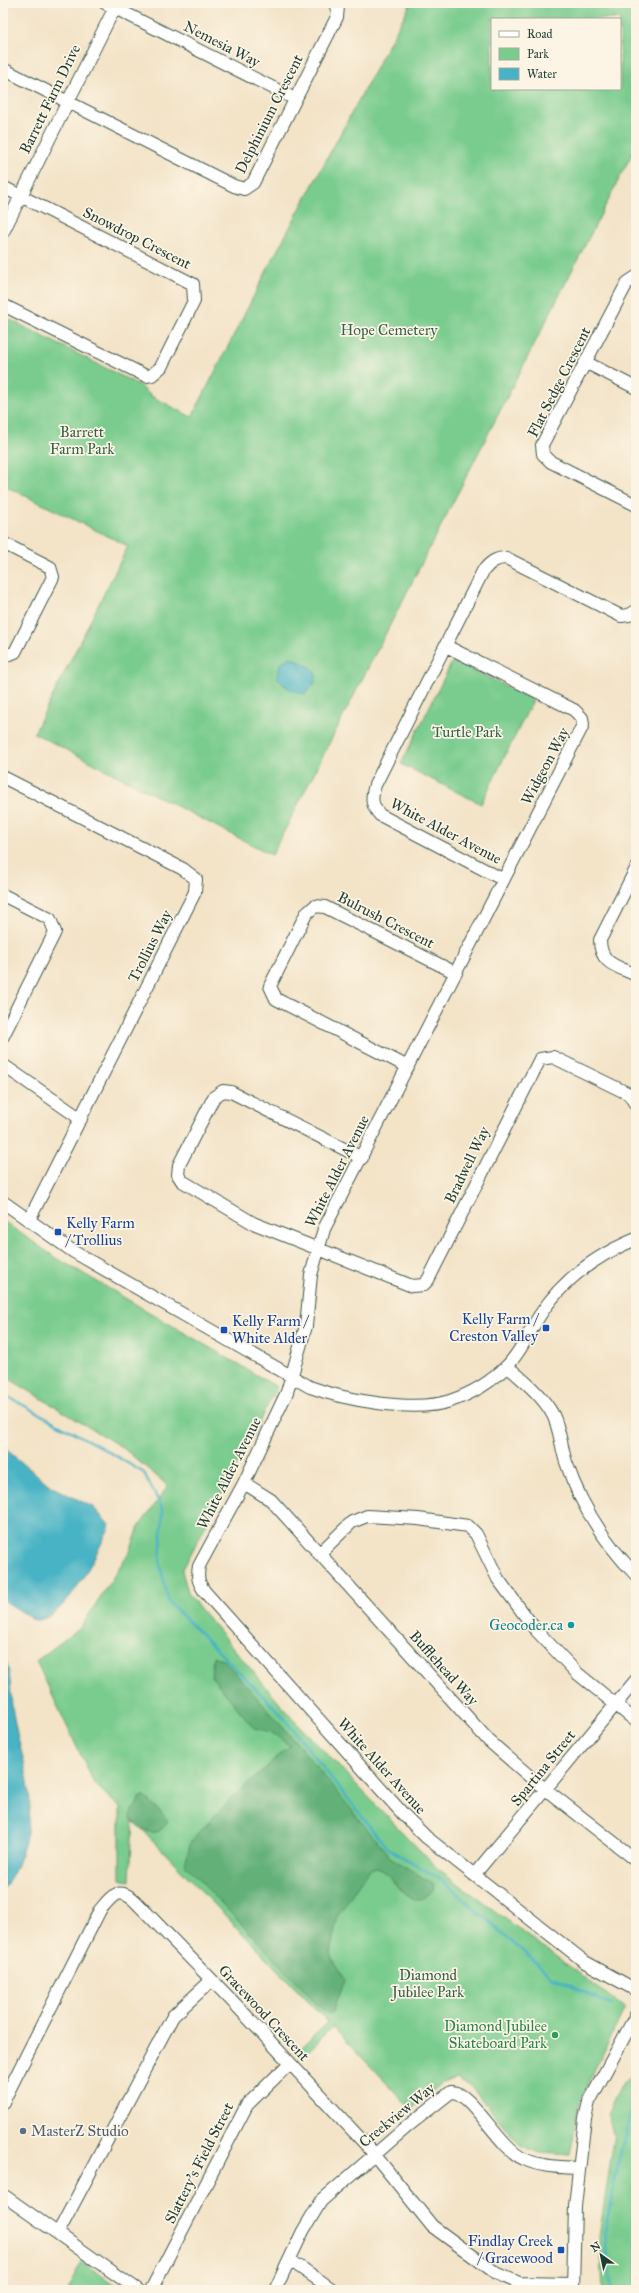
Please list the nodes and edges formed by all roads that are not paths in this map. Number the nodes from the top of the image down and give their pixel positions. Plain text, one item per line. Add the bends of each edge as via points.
1 (334, 3) edge
2 (112, 4) edge
3 (3, 69) edge
4 (296, 99) junction
5 (67, 102) junction
6 (3, 187) edge
7 (20, 196) junction
8 (3, 232) edge
9 (636, 277) edge
10 (3, 304) edge
11 (586, 363) junction
12 (636, 388) edge
13 (636, 505) edge
14 (3, 543) edge
15 (636, 611) edge
16 (446, 646) junction
17 (3, 658) edge
18 (3, 777) edge
19 (636, 869) edge
20 (502, 879) junction
21 (3, 895) edge
22 (456, 973) junction
23 (636, 975) edge
24 (3, 1036) edge
25 (3, 1065) edge
26 (408, 1067) junction
27 (636, 1105) edge
28 (81, 1119) junction
29 (362, 1158) junction
30 (3, 1202) edge
31 (29, 1220) junction
32 (636, 1239) edge
33 (317, 1248) junction
34 (507, 1366) junction
35 (292, 1377) junction
36 (244, 1483) junction
37 (319, 1554) junction
38 (636, 1576) edge
39 (636, 1680) edge
40 (615, 1705) junction
41 (636, 1721) edge
42 (546, 1790) junction
43 (636, 1860) edge
44 (474, 1875) junction
45 (212, 1980) junction
46 (636, 1990) edge
47 (636, 2015) edge
48 (290, 2063) junction
49 (3, 2102) edge
50 (375, 2153) junction
51 (578, 2168) junction
52 (3, 2195) edge
53 (58, 2233) junction
54 (290, 2260) junction
55 (573, 2287) edge
56 (138, 2290) edge
57 (151, 2290) edge
58 (275, 2290) edge
59 (333, 2290) edge

1 - 4 street, Delphinium Crescent via 338,7 337,17
2 - 4 street, Nemesia Way
2 - 5 street, Barrett Farm Drive
3 - 5 street
4 - 5 street, Delphinium Crescent via 253,183 244,189
5 - 7 street, Barrett Farm Drive
6 - 7 street
7 - 8 street, Barrett Farm Drive
7 - 10 street, Snowdrop Crescent via 193,284 194,301 161,367 152,375 146,376
9 - 11 street, Flat Sedge Crescent via 626,283
11 - 12 street
11 - 13 street, Flat Sedge Crescent via 542,445 543,454 550,462
14 - 17 street via 50,567 54,578 15,652
15 - 16 street, White Alder Avenue via 621,616 517,562 498,558 483,571
16 - 20 street, White Alder Avenue via 375,785 371,797 373,808 391,822
16 - 20 street, Widgeon Way via 574,710 582,718 581,732
18 - 28 street, Trollius Way via 183,869 196,879 195,892
19 - 23 street via 600,940 600,950 606,961
20 - 22 street, White Alder Avenue
21 - 24 street via 50,919 55,932
22 - 26 street, White Alder Avenue
22 - 26 street, Bulrush Crescent via 325,907 315,906 306,914 270,986 276,999
25 - 28 street
26 - 29 street, White Alder Avenue
27 - 33 street, Bradwell Way via 629,1094 553,1057 540,1058 428,1280 423,1285 412,1286
28 - 31 street, Trollius Way
29 - 33 street, White Alder Avenue via 324,1229
29 - 33 street via 232,1092 223,1091 214,1097 179,1165 178,1175 182,1181 253,1223
30 - 31 street
31 - 35 street via 74,1252
32 - 34 street via 589,1263 561,1288 539,1316
33 - 35 street, White Alder Avenue via 311,1275 306,1326
34 - 35 street via 467,1395 449,1402 429,1405 341,1398 310,1387
34 - 38 street via 537,1394 554,1416 566,1461 588,1511
35 - 36 street, White Alder Avenue
36 - 37 street, Bufflehead Way via 271,1500
36 - 44 street, White Alder Avenue via 199,1566 199,1583 415,1827
37 - 40 street via 352,1522 367,1516 418,1519 468,1526 476,1534 498,1579 535,1629 577,1673
37 - 42 street, Bufflehead Way via 489,1741
39 - 40 street, Spartina Street
40 - 41 street
40 - 42 street, Spartina Street
42 - 43 street, Bufflehead Way
42 - 44 street, Spartina Street
44 - 46 street, White Alder Avenue via 585,1962
45 - 48 street, Gracewood Crescent
45 - 49 street, Gracewood Crescent via 135,1901 117,1893 100,1910
45 - 53 street via 173,2016
47 - 51 street via 589,2102
48 - 50 street, Gracewood Crescent
48 - 57 street, Slattery's Field Street via 247,2105
50 - 51 street, Creekview Way via 444,2095 456,2091 470,2102 502,2142 523,2159 544,2165
50 - 54 street, Creekview Way via 321,2201
50 - 55 street, Gracewood Crescent via 432,2226 496,2273 519,2283
51 - 55 street
52 - 53 street
53 - 56 street
54 - 58 street, Creekview Way
54 - 59 street

